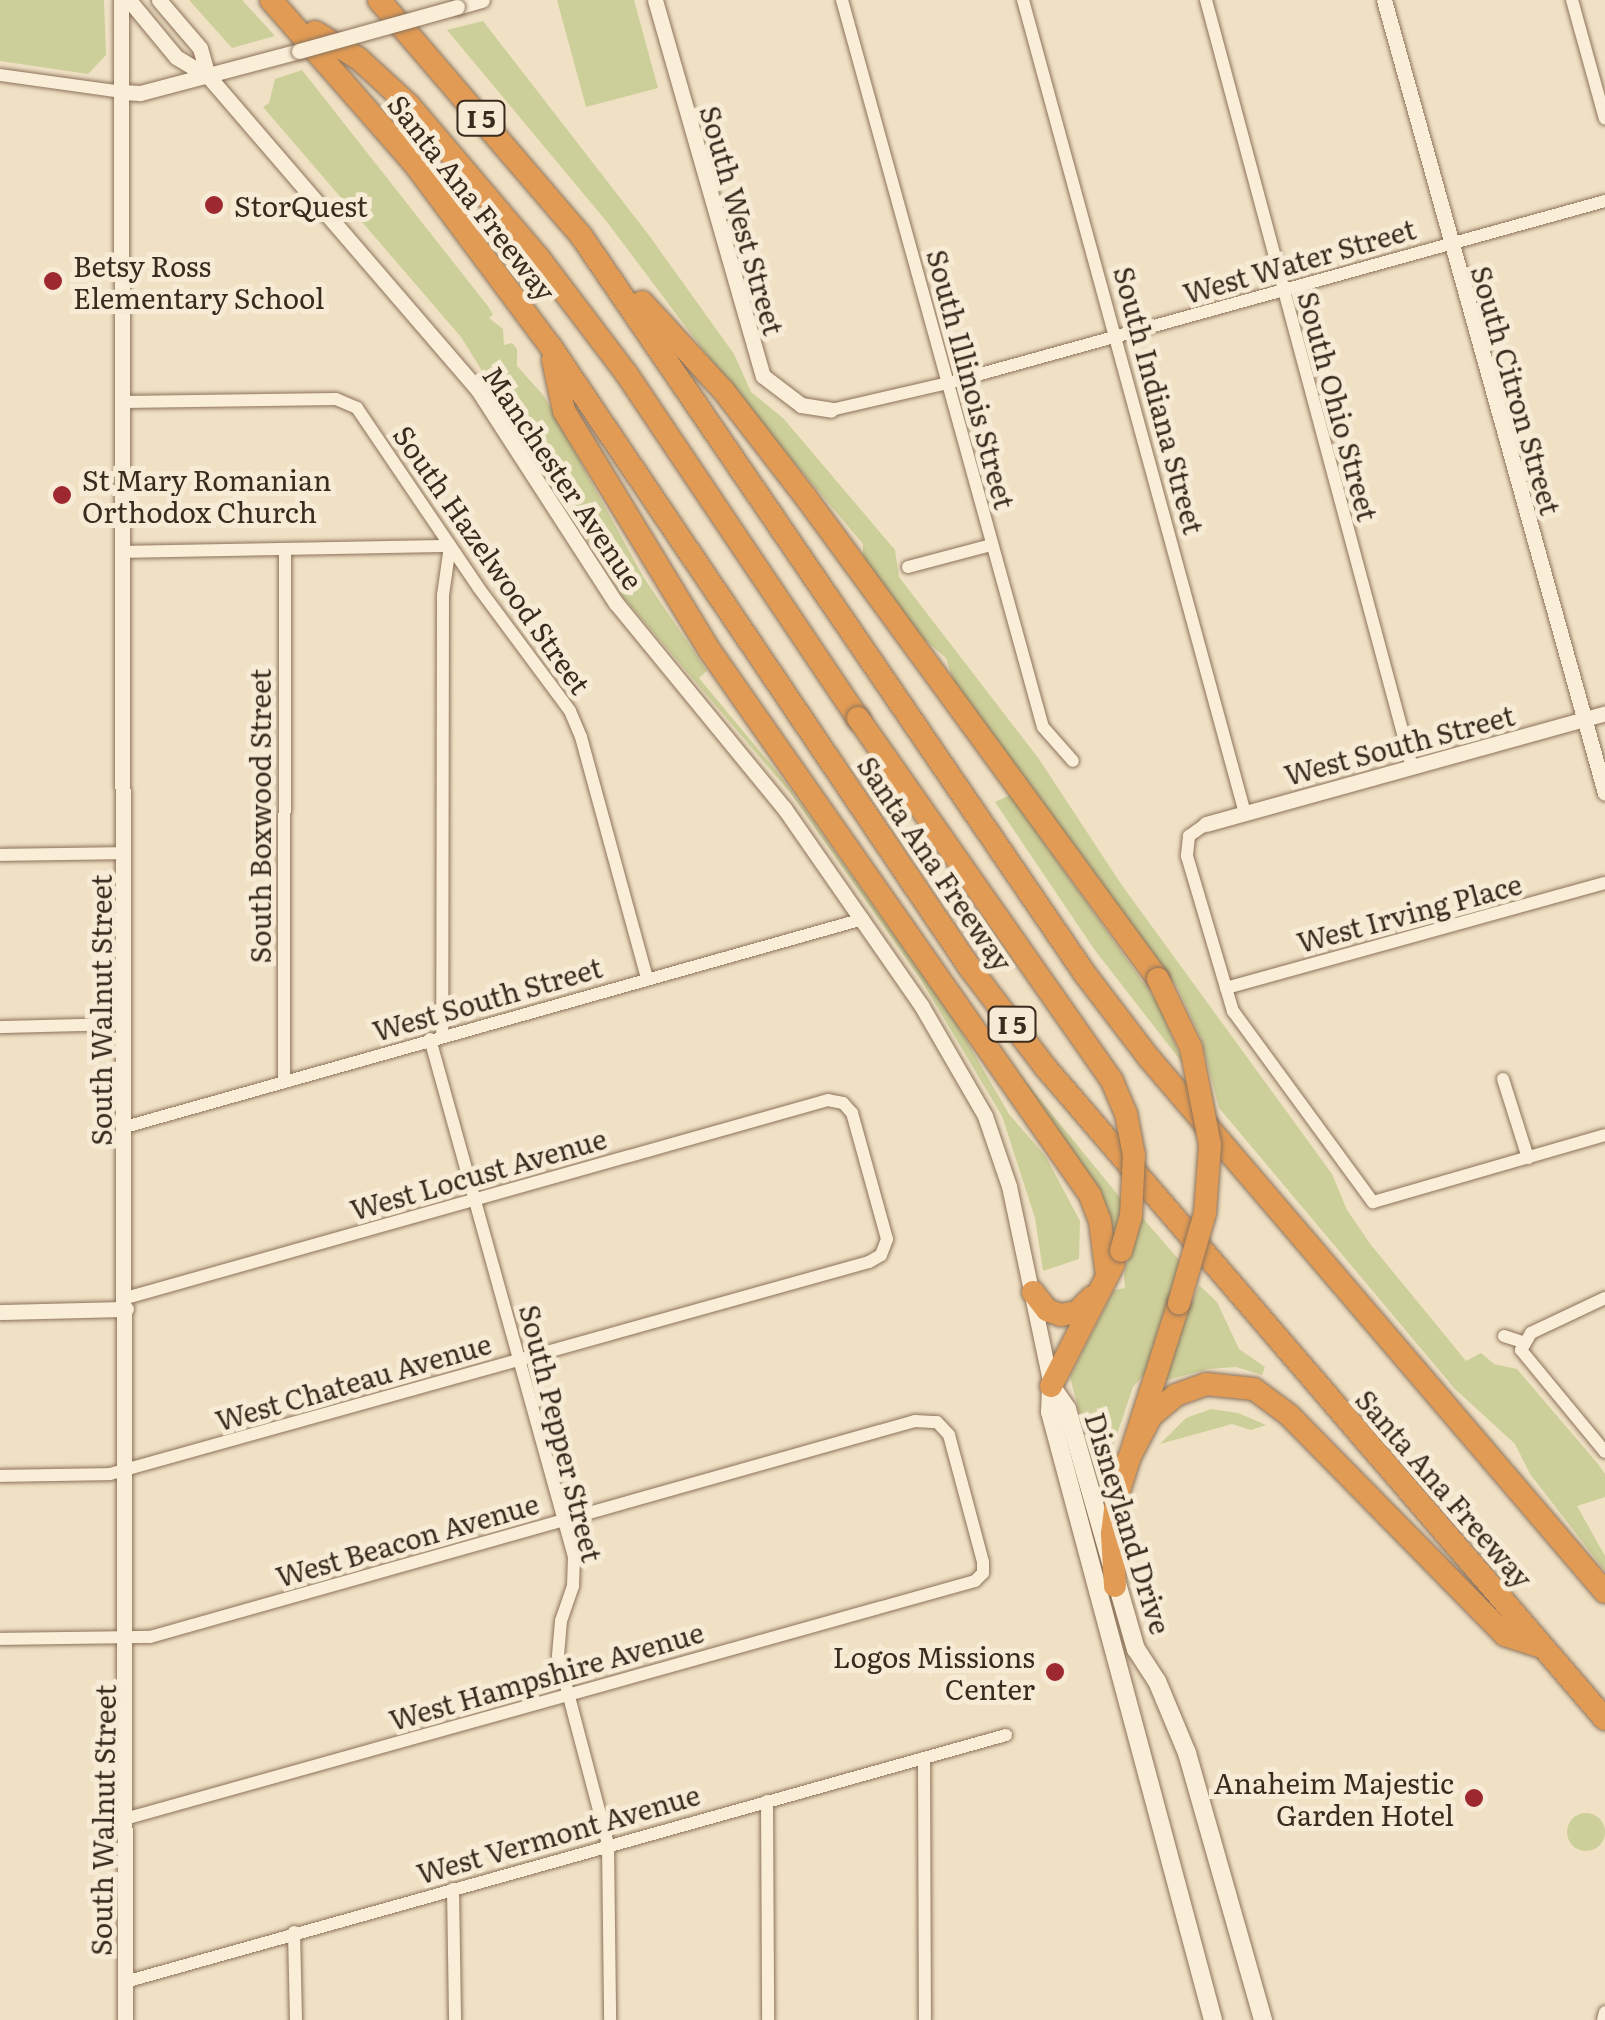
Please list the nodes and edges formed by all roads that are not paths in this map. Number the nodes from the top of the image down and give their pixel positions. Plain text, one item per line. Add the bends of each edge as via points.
1 (121, 0) edge
2 (129, 0) edge
3 (159, 0) edge
4 (379, 0) edge
5 (482, 0) edge
6 (656, 0) edge
7 (842, 0) edge
8 (1023, 0) edge
9 (1206, 0) edge
10 (1384, 0) edge
11 (1572, 0) edge
12 (276, 6) edge
13 (0, 75) edge
14 (208, 76) junction
15 (122, 92) junction
16 (1605, 119) edge
17 (1605, 201) edge
18 (582, 237) junction
19 (1449, 244) junction
20 (1282, 290) junction
21 (1117, 336) junction
22 (551, 347) junction
23 (948, 383) junction
24 (123, 402) junction
25 (831, 410) joint
26 (991, 545) junction
27 (450, 546) junction
28 (284, 551) junction
29 (124, 552) junction
30 (908, 567) dead end
31 (1605, 714) edge
32 (1585, 719) junction
33 (1074, 761) dead end
34 (1412, 767) junction
35 (1605, 792) edge
36 (1245, 813) junction
37 (1206, 824) joint
38 (125, 853) junction
39 (0, 855) edge
40 (1605, 884) edge
41 (863, 918) junction
42 (648, 978) junction
43 (1226, 988) junction
44 (124, 1024) junction
45 (0, 1026) edge
46 (436, 1037) junction
47 (1503, 1079) dead end
48 (284, 1082) junction
49 (125, 1127) junction
50 (1605, 1136) edge
51 (1528, 1158) junction
52 (475, 1201) junction
53 (885, 1250) joint
54 (1103, 1284) junction
55 (1032, 1292) junction
56 (1605, 1298) edge
57 (126, 1303) junction
58 (0, 1312) edge
59 (1504, 1336) dead end
60 (1522, 1342) junction
61 (519, 1360) junction
62 (1051, 1386) junction
63 (1605, 1452) edge
64 (1127, 1462) junction
65 (127, 1469) junction
66 (0, 1476) edge
67 (565, 1521) junction
68 (980, 1577) joint
69 (1115, 1586) junction
70 (1605, 1592) edge
71 (128, 1637) junction
72 (0, 1639) edge
73 (1544, 1648) junction
74 (567, 1694) junction
75 (1605, 1719) edge
76 (1006, 1735) dead end
77 (924, 1758) junction
78 (767, 1802) junction
79 (125, 1819) junction
80 (608, 1844) junction
81 (453, 1889) junction
82 (294, 1932) junction
83 (125, 1982) junction
84 (1604, 2012) edge
85 (125, 2020) edge
86 (296, 2020) edge
87 (455, 2020) edge
88 (610, 2020) edge
89 (768, 2020) edge
90 (925, 2020) edge
91 (1213, 2020) edge
92 (1263, 2020) edge
93 (1603, 2020) edge

1 - 15 street, South Walnut Street
2 - 14 street, Manchester Avenue via 176,57
3 - 14 street, Manchester Avenue via 200,48
4 - 18 highway, Santa Ana Freeway / I 5
5 - 14 street, bridge
6 - 25 street, South West Street via 762,376 801,405
7 - 23 street, South Illinois Street
8 - 21 street, South Indiana Street
9 - 20 street, South Ohio Street
10 - 19 street, South Citron Street
11 - 16 street
12 - 22 highway, Santa Ana Freeway / I 5 via 386,129
12 - 54 highway, bridge via 359,59 410,106 538,257 626,372 1112,1080 1134,1155 1131,1216
13 - 15 street
14 - 15 street
14 - 41 street, Manchester Avenue via 478,390 616,603 772,793
15 - 24 street, South Walnut Street
17 - 19 street, West Water Street
18 - 64 highway, bridge via 724,390 1158,978 1192,1048 1210,1145 1205,1213
18 - 70 highway, Santa Ana Freeway / I 5 via 1085,974 1149,1058
19 - 20 street, West Water Street
19 - 32 street, South Citron Street
20 - 21 street, West Water Street
20 - 34 street, South Ohio Street
21 - 23 street, West Water Street
21 - 36 street, South Indiana Street
22 - 54 highway via 564,412 710,651 1090,1196 1100,1221
22 - 73 highway, Santa Ana Freeway / I 5 via 970,968 1118,1156
23 - 25 street, West Water Street
23 - 26 street, South Illinois Street
24 - 27 street, South Hazelwood Street via 353,404
24 - 29 street, South Walnut Street
26 - 30 street
26 - 33 street, South Illinois Street via 1042,727
27 - 28 street
27 - 42 street, South Hazelwood Street via 576,724
27 - 46 street, South Pepper Street via 442,596
28 - 29 street
28 - 48 street, South Boxwood Street
29 - 38 street, South Walnut Street
31 - 32 street, West South Street
32 - 34 street, West South Street
32 - 35 street, South Citron Street
34 - 36 street, West South Street
36 - 37 street, West South Street
37 - 43 street via 1189,836 1187,856
38 - 39 street
38 - 44 street, South Walnut Street
40 - 43 street, West Irving Place
41 - 42 street, West South Street
41 - 55 street, Disneyland Drive via 956,1060 984,1116 1010,1186
42 - 46 street, West South Street
43 - 51 street via 1232,1011 1373,1202
44 - 45 street
44 - 49 street, South Walnut Street
46 - 48 street, West South Street
46 - 52 street, South Pepper Street
47 - 51 street
48 - 49 street, West South Street
49 - 57 street, South Walnut Street
50 - 51 street
52 - 53 street, West Locust Avenue via 823,1101 844,1103 855,1119 886,1230
52 - 57 street, West Locust Avenue
52 - 61 street, South Pepper Street
53 - 61 street, West Chateau Avenue via 869,1262
54 - 55 highway via 1077,1312 1061,1315
54 - 62 highway
55 - 62 street, Disneyland Drive
56 - 60 street
57 - 58 street
57 - 65 street, South Walnut Street
59 - 60 street
60 - 63 street via 1526,1360
61 - 65 street, West Chateau Avenue
61 - 67 street, South Pepper Street
62 - 69 main road, Disneyland Drive via 1068,1409
62 - 91 main road, Disneyland Drive via 1054,1430
64 - 69 highway via 1113,1516
64 - 73 highway via 1151,1416 1176,1395 1206,1384 1254,1389 1289,1415 1505,1634
65 - 66 street, West Chateau Avenue
65 - 71 street, South Walnut Street
67 - 68 street, West Beacon Avenue via 915,1421 937,1422 948,1436 983,1562
67 - 71 street, West Beacon Avenue via 150,1637
67 - 74 street, South Pepper Street via 575,1568 558,1644
68 - 74 street, West Hampshire Avenue
69 - 92 main road, Disneyland Drive via 1136,1648 1188,1753
71 - 72 street, West Beacon Avenue
71 - 79 street, South Walnut Street
73 - 75 highway, Santa Ana Freeway / I 5
74 - 79 street, West Hampshire Avenue
74 - 80 street, South Pepper Street
76 - 77 street, West Vermont Avenue
77 - 78 street, West Vermont Avenue
77 - 90 street
78 - 80 street, West Vermont Avenue
78 - 89 street
79 - 83 street, South Walnut Street
80 - 81 street, West Vermont Avenue
80 - 88 street, South Pepper Street
81 - 82 street, West Vermont Avenue
81 - 87 street
82 - 83 street, West Vermont Avenue
82 - 86 street
83 - 85 street, South Walnut Street
84 - 93 street

